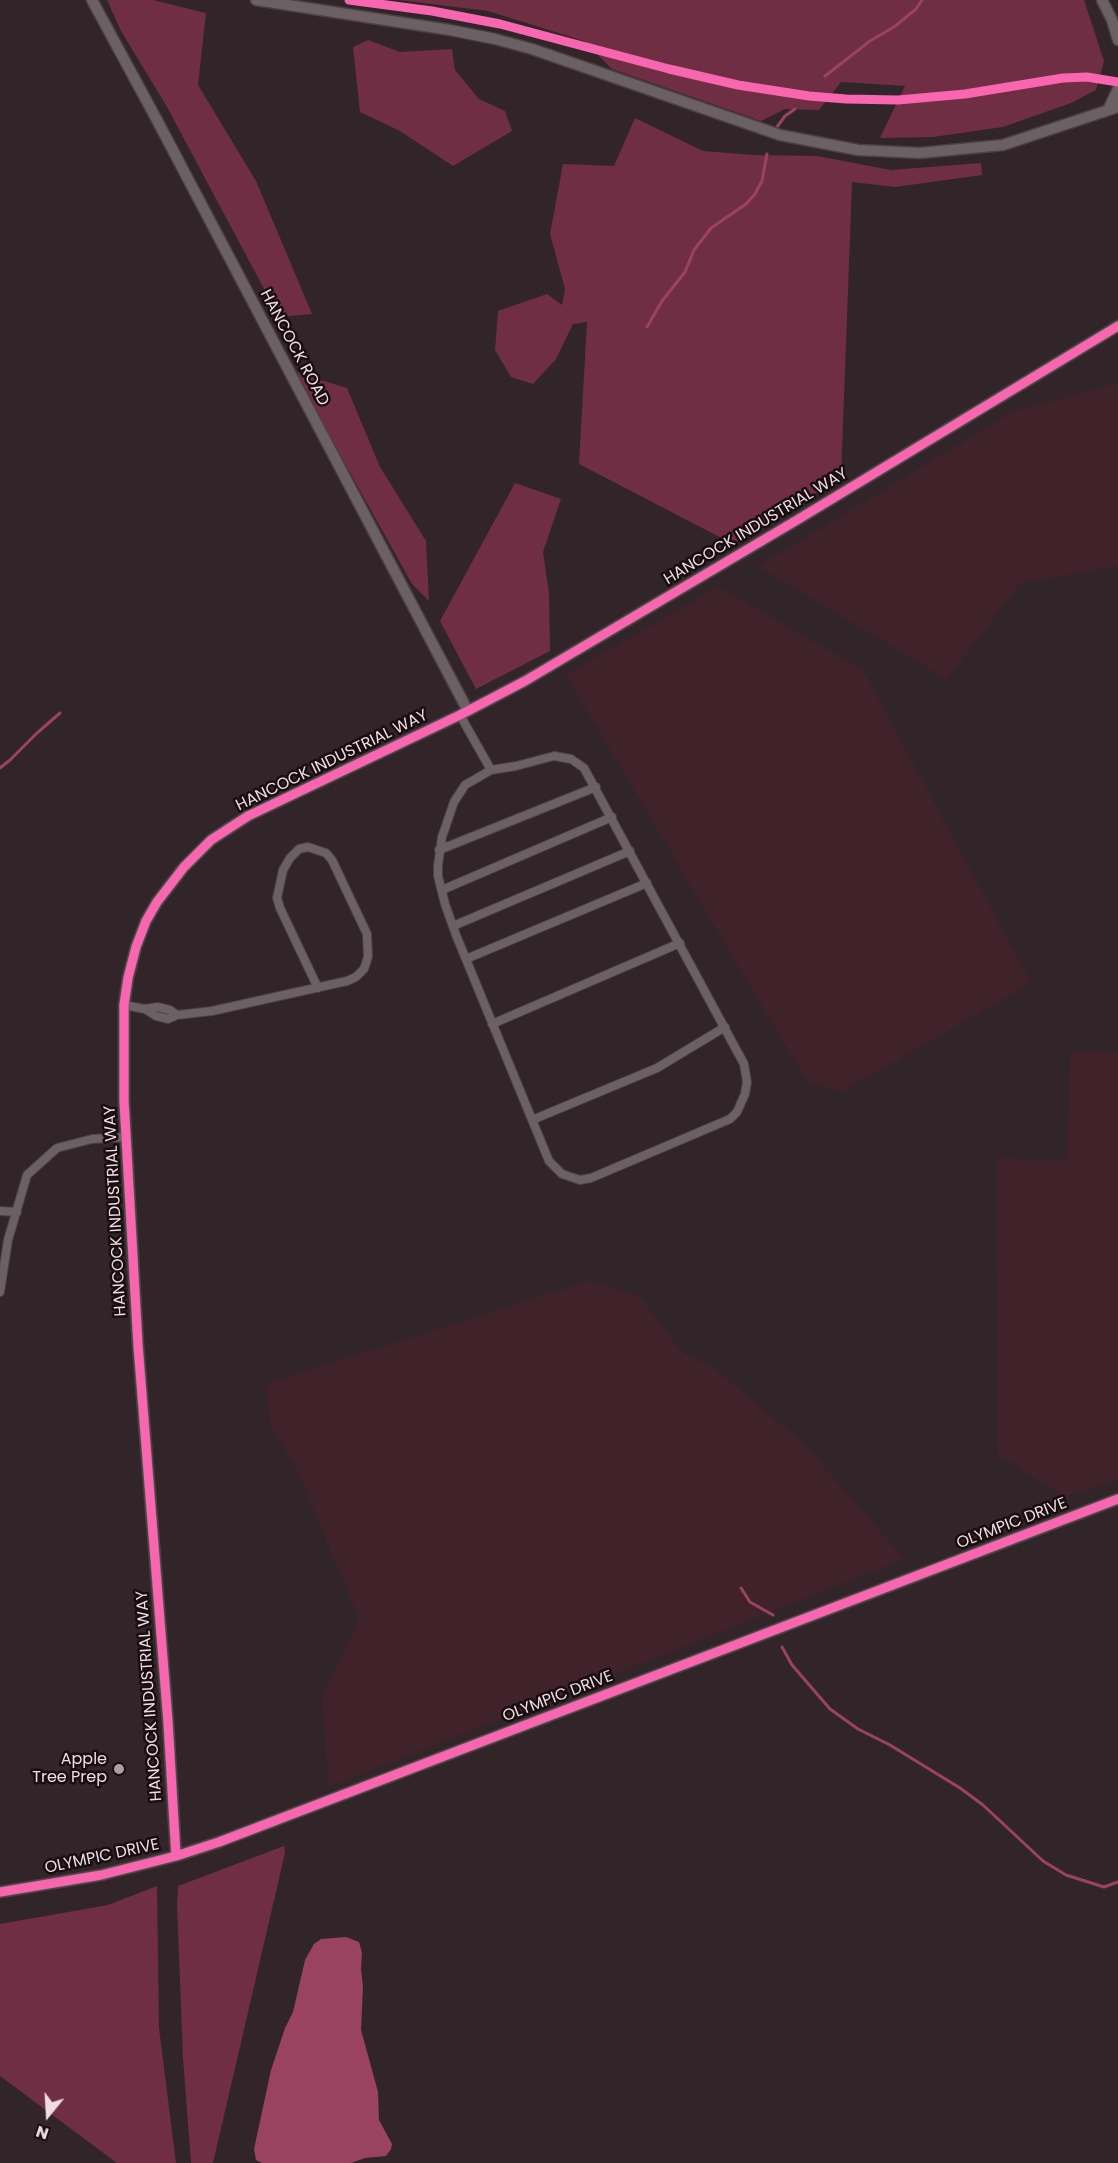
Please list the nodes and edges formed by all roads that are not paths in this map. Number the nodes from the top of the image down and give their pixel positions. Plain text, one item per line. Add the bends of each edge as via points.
1 (92, 0) edge
2 (256, 0) edge
3 (1102, 0) edge
4 (1118, 40) edge
5 (1118, 89) edge
6 (1115, 111) edge
7 (1118, 326) edge
8 (464, 713) junction
9 (491, 770) junction
10 (596, 787) junction
11 (612, 818) junction
12 (439, 850) junction
13 (630, 851) junction
14 (647, 883) junction
15 (442, 890) junction
16 (453, 926) junction
17 (680, 943) junction
18 (466, 959) junction
19 (318, 988) junction
20 (124, 1005) junction
21 (492, 1024) junction
22 (725, 1027) junction
23 (532, 1120) junction
24 (126, 1137) junction
25 (0, 1211) edge
26 (17, 1212) junction
27 (0, 1292) edge
28 (1118, 1499) edge
29 (176, 1856) junction
30 (0, 1892) edge

1 - 8 street, HANCOCK ROAD
2 - 6 street via 495,39 780,135 858,150 920,153 1003,145
3 - 4 street
5 - 6 street
7 - 8 street, HANCOCK INDUSTRIAL WAY via 752,547
8 - 9 street
8 - 20 street, HANCOCK INDUSTRIAL WAY via 248,816 211,840 169,884 146,921 132,962
9 - 10 street via 562,757 584,768
9 - 12 street via 473,779 459,794 449,813
10 - 11 street
10 - 12 street
11 - 13 street
11 - 15 street
12 - 15 street
13 - 14 street
13 - 16 street
14 - 17 street
14 - 18 street
15 - 16 street
16 - 18 street
17 - 21 street
17 - 22 street
18 - 21 street
19 - 19 street via 356,977 366,964 369,946 367,933 332,860 326,853 308,847 290,858 283,870 278,898
19 - 20 street via 164,1018
20 - 24 street, HANCOCK INDUSTRIAL WAY
21 - 23 street
22 - 23 street via 639,1077
22 - 23 street via 746,1073 745,1094 730,1119 579,1180 553,1167
24 - 26 street via 92,1139 57,1148 27,1175
24 - 29 street, HANCOCK INDUSTRIAL WAY
25 - 26 street
26 - 27 street
28 - 29 street, OLYMPIC DRIVE
29 - 30 street, OLYMPIC DRIVE via 101,1875

